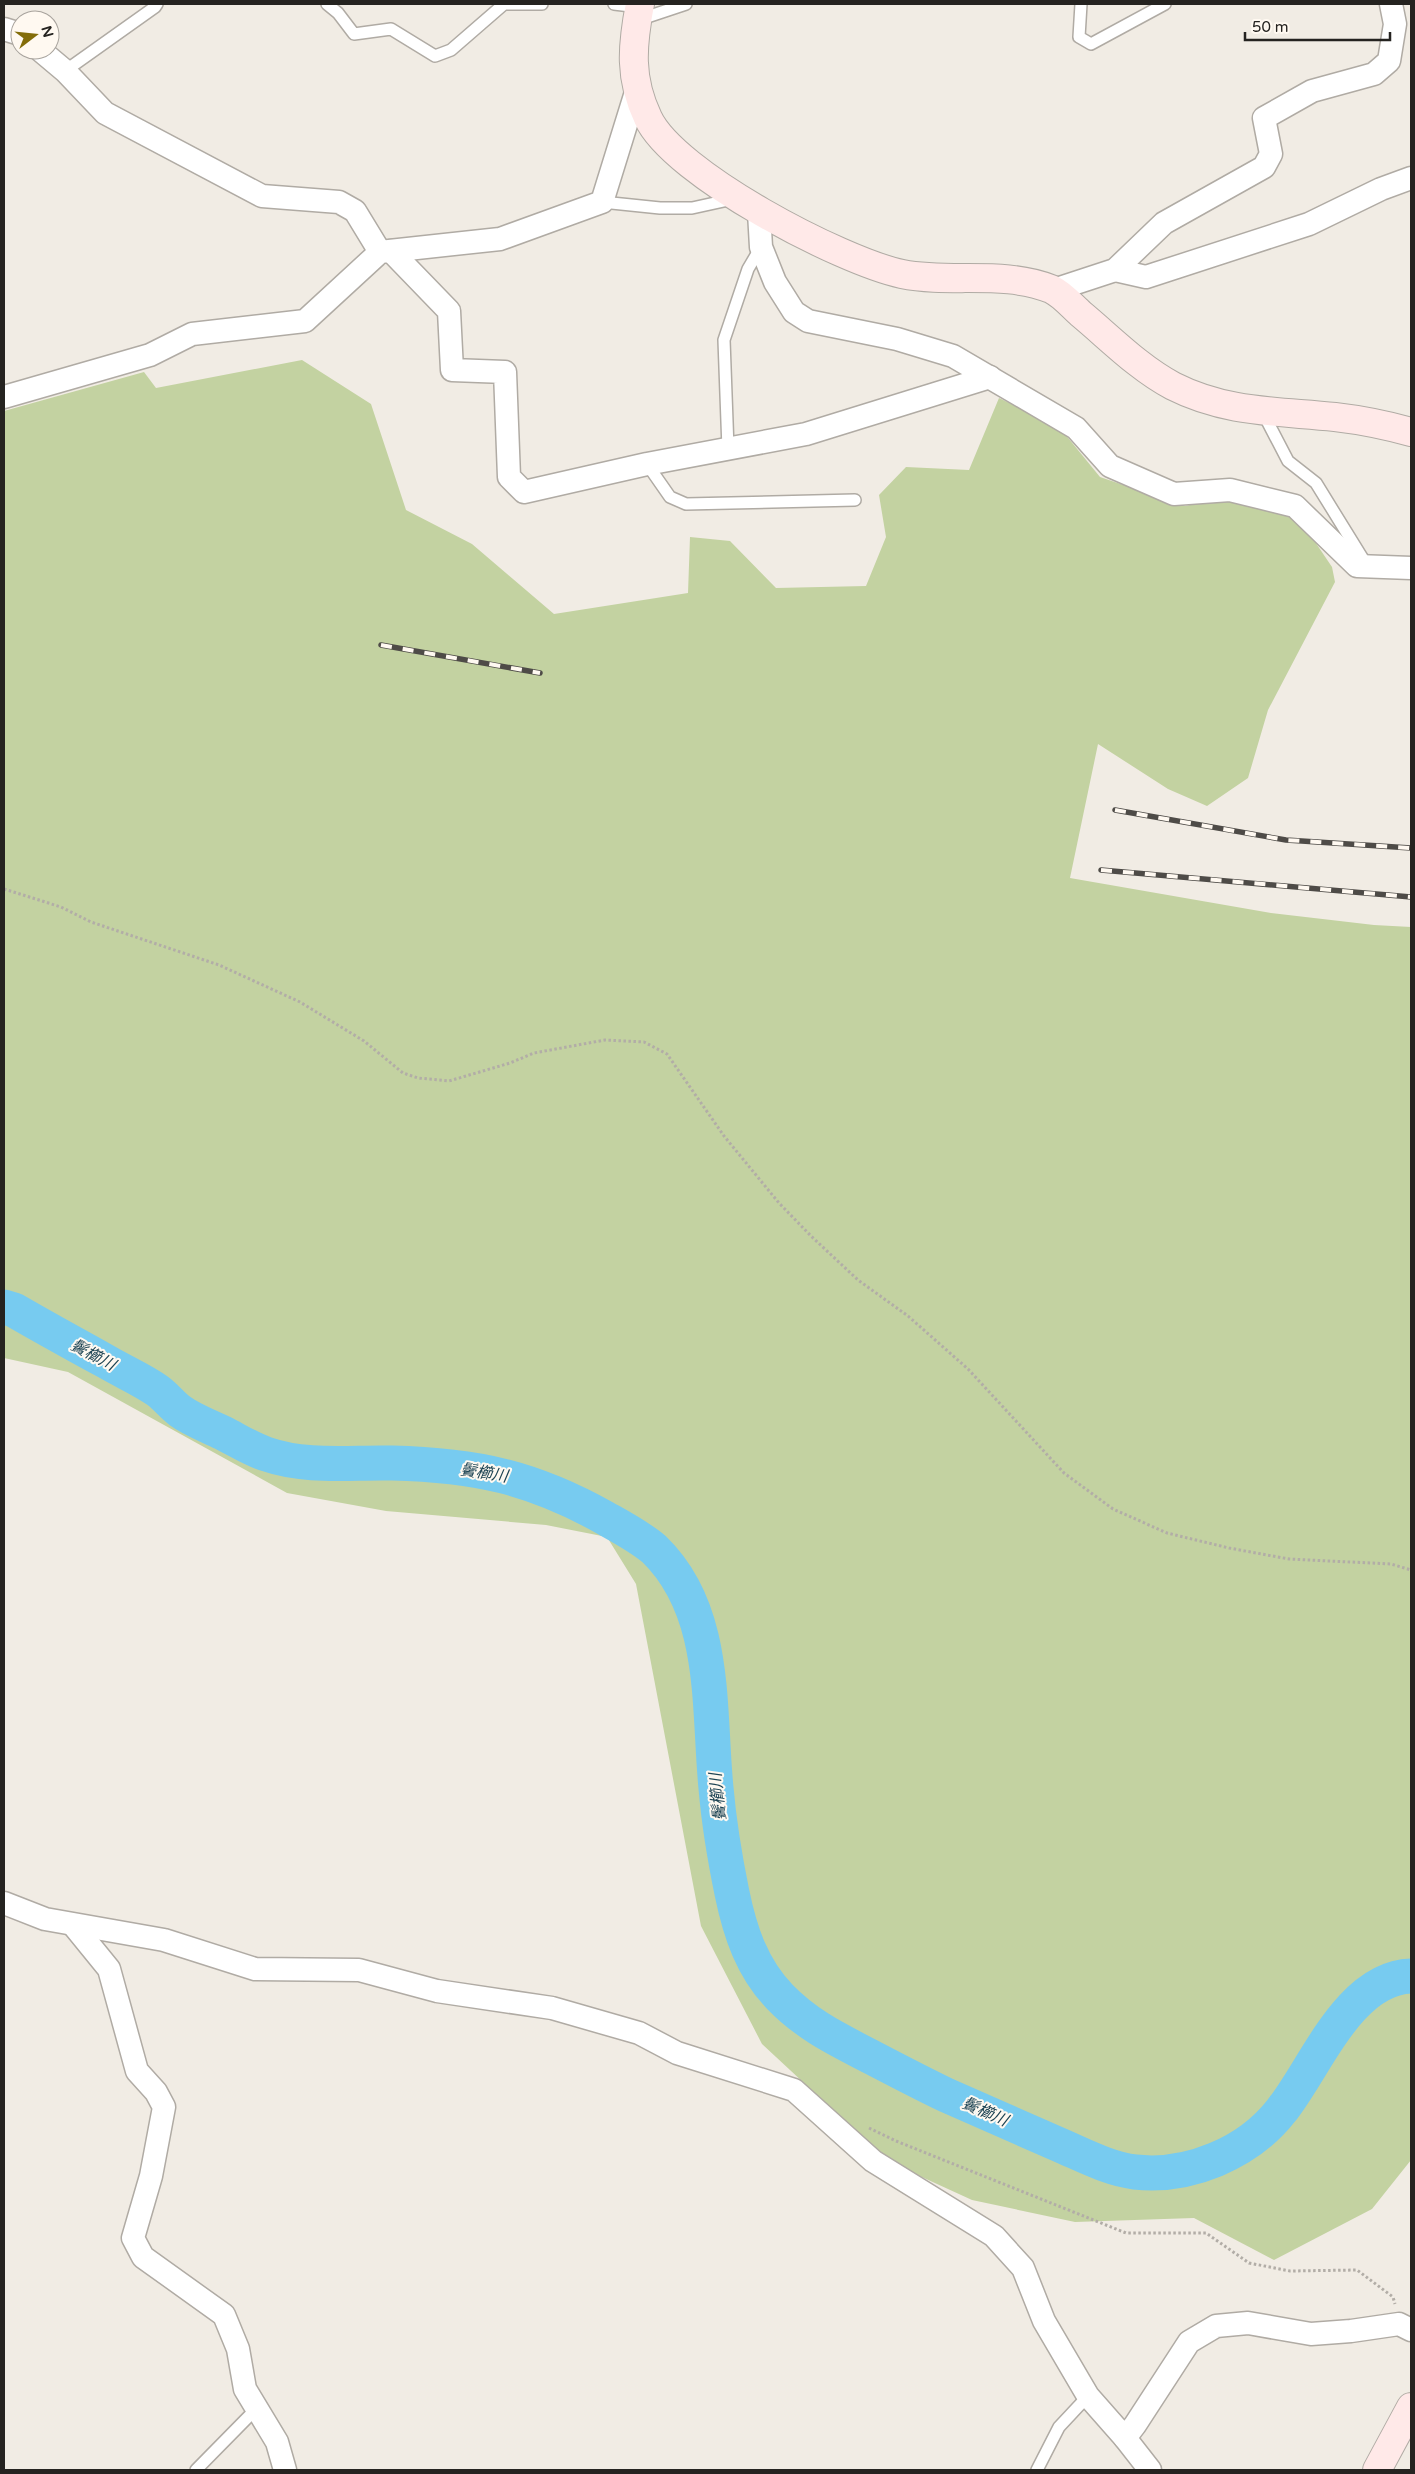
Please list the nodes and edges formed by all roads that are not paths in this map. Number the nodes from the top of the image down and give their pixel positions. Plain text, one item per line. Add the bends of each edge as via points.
1 (157, 4) edge
2 (327, 4) edge
3 (542, 4) edge
4 (686, 4) edge
5 (1081, 4) edge
6 (1165, 4) edge
7 (1391, 4) edge
8 (633, 9) edge
9 (52, 60) edge
10 (65, 71) junction
11 (637, 89) junction
12 (1411, 178) edge
13 (602, 202) junction
14 (748, 205) junction
15 (761, 248) junction
16 (386, 252) junction
17 (1115, 270) junction
18 (1054, 290) junction
19 (990, 377) junction
20 (4, 397) edge
21 (1262, 413) junction
22 (1411, 432) edge
23 (728, 449) junction
24 (647, 464) junction
25 (855, 500) dead end
26 (1368, 566) junction
27 (1411, 568) edge
28 (4, 1903) edge
29 (74, 1926) junction
30 (1405, 2327) edge
31 (1088, 2396) junction
32 (1411, 2407) edge
33 (256, 2409) junction
34 (1125, 2438) junction
35 (196, 2470) edge
36 (285, 2470) edge
37 (1037, 2470) edge
38 (1150, 2470) edge
39 (1377, 2470) edge

1 - 10 lane
2 - 3 lane via 354,34 391,29 435,56 451,50 504,4
4 - 8 lane
5 - 6 lane via 1079,37 1091,44
7 - 17 street via 1395,24 1389,61 1374,74 1312,91 1264,118 1271,154 1264,167 1164,223
8 - 11 street via 632,56
9 - 10 street
10 - 16 street via 105,112 262,196 339,202 355,210
11 - 13 street
11 - 14 street via 649,120 670,146 696,170
12 - 17 street via 1309,224 1146,277
13 - 14 lane via 660,208
13 - 16 street via 500,238
14 - 15 street
14 - 18 street via 850,256 901,274 1020,280
15 - 19 street via 775,282 794,312 808,321 897,339 944,353
15 - 23 lane via 748,269 724,340
16 - 20 street via 305,321 192,334 150,355
16 - 24 street via 449,311 452,370 505,372 509,477 524,492
17 - 18 street
18 - 21 street via 1145,368 1174,386 1212,402
19 - 23 street via 806,434
19 - 26 street via 1076,428 1110,466 1174,494 1230,490 1295,506 1358,566
21 - 22 street via 1378,423
21 - 26 lane via 1288,461 1316,483
23 - 24 street
24 - 25 lane via 670,497 686,504
26 - 27 street
28 - 29 street
29 - 31 street via 164,1940 255,1969 359,1970 437,1990 552,2008 639,2033 677,2053 794,2090 873,2161 994,2236 1023,2268 1044,2321
29 - 33 street via 109,1969 138,2071 164,2107 151,2176 133,2238 143,2257 224,2315 238,2349 245,2389
30 - 34 street via 1311,2334 1248,2323 1216,2326 1189,2342
31 - 34 street
31 - 37 lane via 1059,2428
32 - 39 street
33 - 35 lane
33 - 36 street via 277,2442
34 - 38 street

